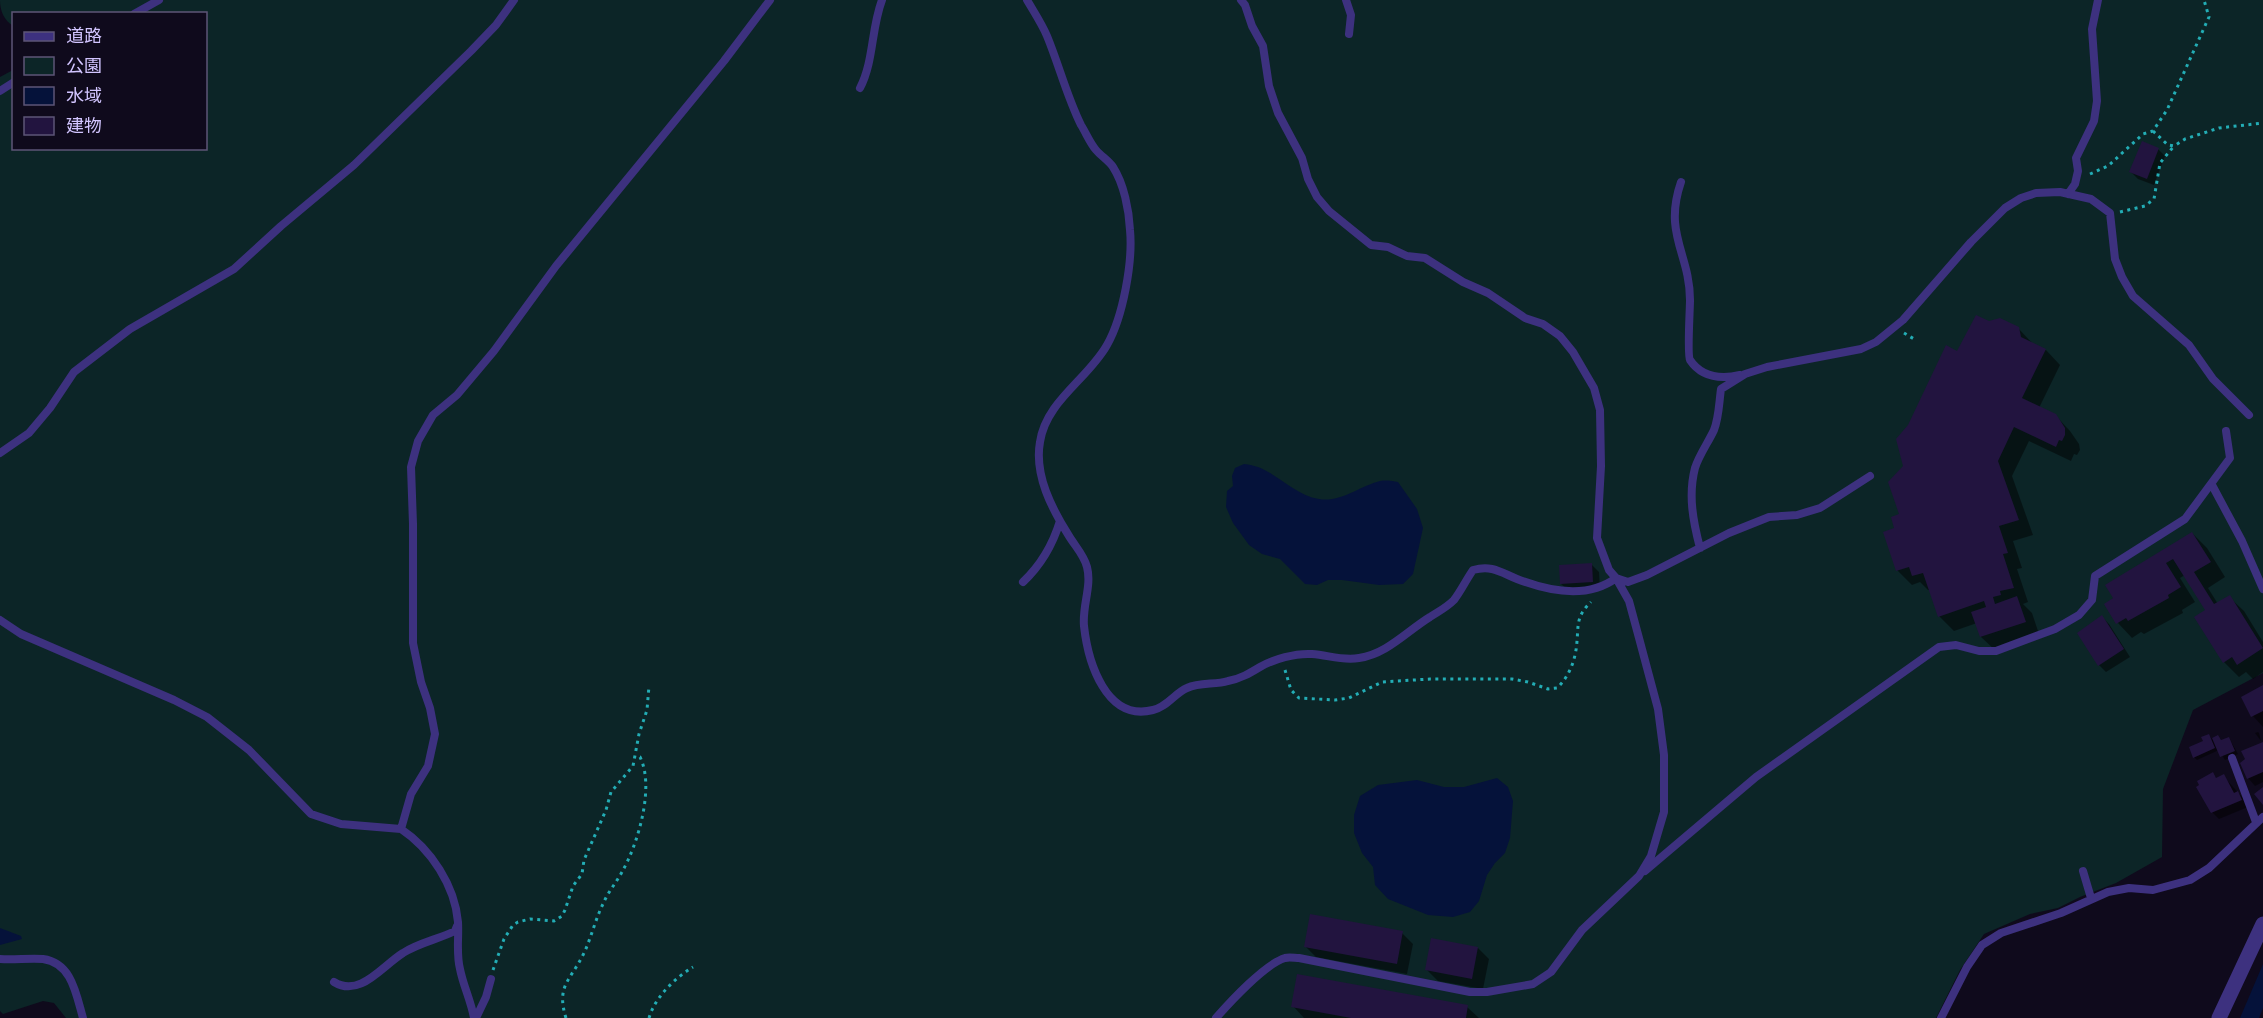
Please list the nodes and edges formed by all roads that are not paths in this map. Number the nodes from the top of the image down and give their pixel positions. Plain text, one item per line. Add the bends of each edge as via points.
1 (159, 0) edge
2 (514, 0) edge
3 (770, 0) edge
4 (882, 0) edge
5 (1027, 0) edge
6 (1241, 0) edge
7 (1346, 0) edge
8 (2098, 0) edge
9 (138, 12) edge
10 (1349, 34) dead end
11 (860, 88) dead end
12 (1681, 182) dead end
13 (2068, 194) junction
14 (1745, 374) junction
15 (2249, 415) dead end
16 (2226, 431) dead end
17 (0, 453) edge
18 (1870, 476) dead end
19 (2212, 485) junction
20 (1060, 521) junction
21 (1700, 548) junction
22 (1616, 578) junction
23 (1023, 582) dead end
24 (2263, 589) edge
25 (0, 620) edge
26 (2232, 758) dead end
27 (2260, 820) edge
28 (401, 830) junction
29 (2083, 872) dead end
30 (1639, 876) junction
31 (2091, 898) junction
32 (458, 921) junction
33 (2263, 924) edge
34 (0, 959) edge
35 (491, 979) road end
36 (334, 982) dead end
37 (83, 1018) edge
38 (475, 1018) edge
39 (1216, 1018) edge
40 (1941, 1018) edge
41 (2218, 1018) edge

1 - 9 lane
2 - 17 lane via 471,51 354,165 234,269 130,329 74,372 29,433
3 - 28 lane via 556,266 494,351 457,395 433,416 418,441 411,467 413,643 435,734 428,766 411,794
4 - 11 lane
5 - 20 lane via 1046,32 1081,124 1095,149 1113,166 1130,229 1124,291 1107,346 1054,408 1039,442 1040,472
6 - 22 lane via 1263,46 1269,86 1278,112 1317,197 1329,211 1371,245 1425,258 1525,318 1543,324 1573,352 1594,388 1600,410 1597,538
7 - 10 lane via 1351,15
8 - 13 lane via 2092,29 2097,100 2094,121 2076,158 2077,178
12 - 14 lane via 1674,214 1688,280 1688,356 1715,378
13 - 14 lane via 2036,193 2005,208 1903,320 1876,342 1861,349
13 - 15 lane via 2091,199 2110,213 2115,260 2133,296 2189,345 2213,379
14 - 21 lane via 1721,389 1719,415 1695,467 1691,501
16 - 19 lane via 2230,458
18 - 21 lane via 1820,508 1769,517
19 - 24 lane
19 - 30 lane via 2185,519 2095,576 2092,600 2079,615 2055,629 1996,651 1956,645 1939,647 1756,777
20 - 22 lane via 1087,566 1084,626 1105,692 1119,706 1141,712 1161,708 1184,688 1227,682 1284,658 1312,654 1333,659 1360,658 1391,645 1444,610 1473,570 1482,567 1502,570 1548,589 1604,587
20 - 23 lane via 1044,555
21 - 22 lane via 1628,582
22 - 30 lane via 1629,601 1637,628 1658,709 1664,755 1664,812 1651,856
25 - 28 lane via 21,634 207,717 249,750 311,814 341,824
26 - 27 lane
27 - 31 lane via 2209,868 2190,880 2153,890 2129,888
28 - 32 lane via 418,841 436,864 456,903
29 - 31 lane
30 - 39 lane via 1582,930 1551,972 1533,984 1470,992 1286,958 1236,996
31 - 40 lane via 2061,913 2001,933 1982,945
32 - 36 lane via 455,931 403,953 357,986 342,987
32 - 38 lane via 460,971
33 - 41 street
34 - 37 lane via 45,959 56,963 67,971
35 - 38 lane

